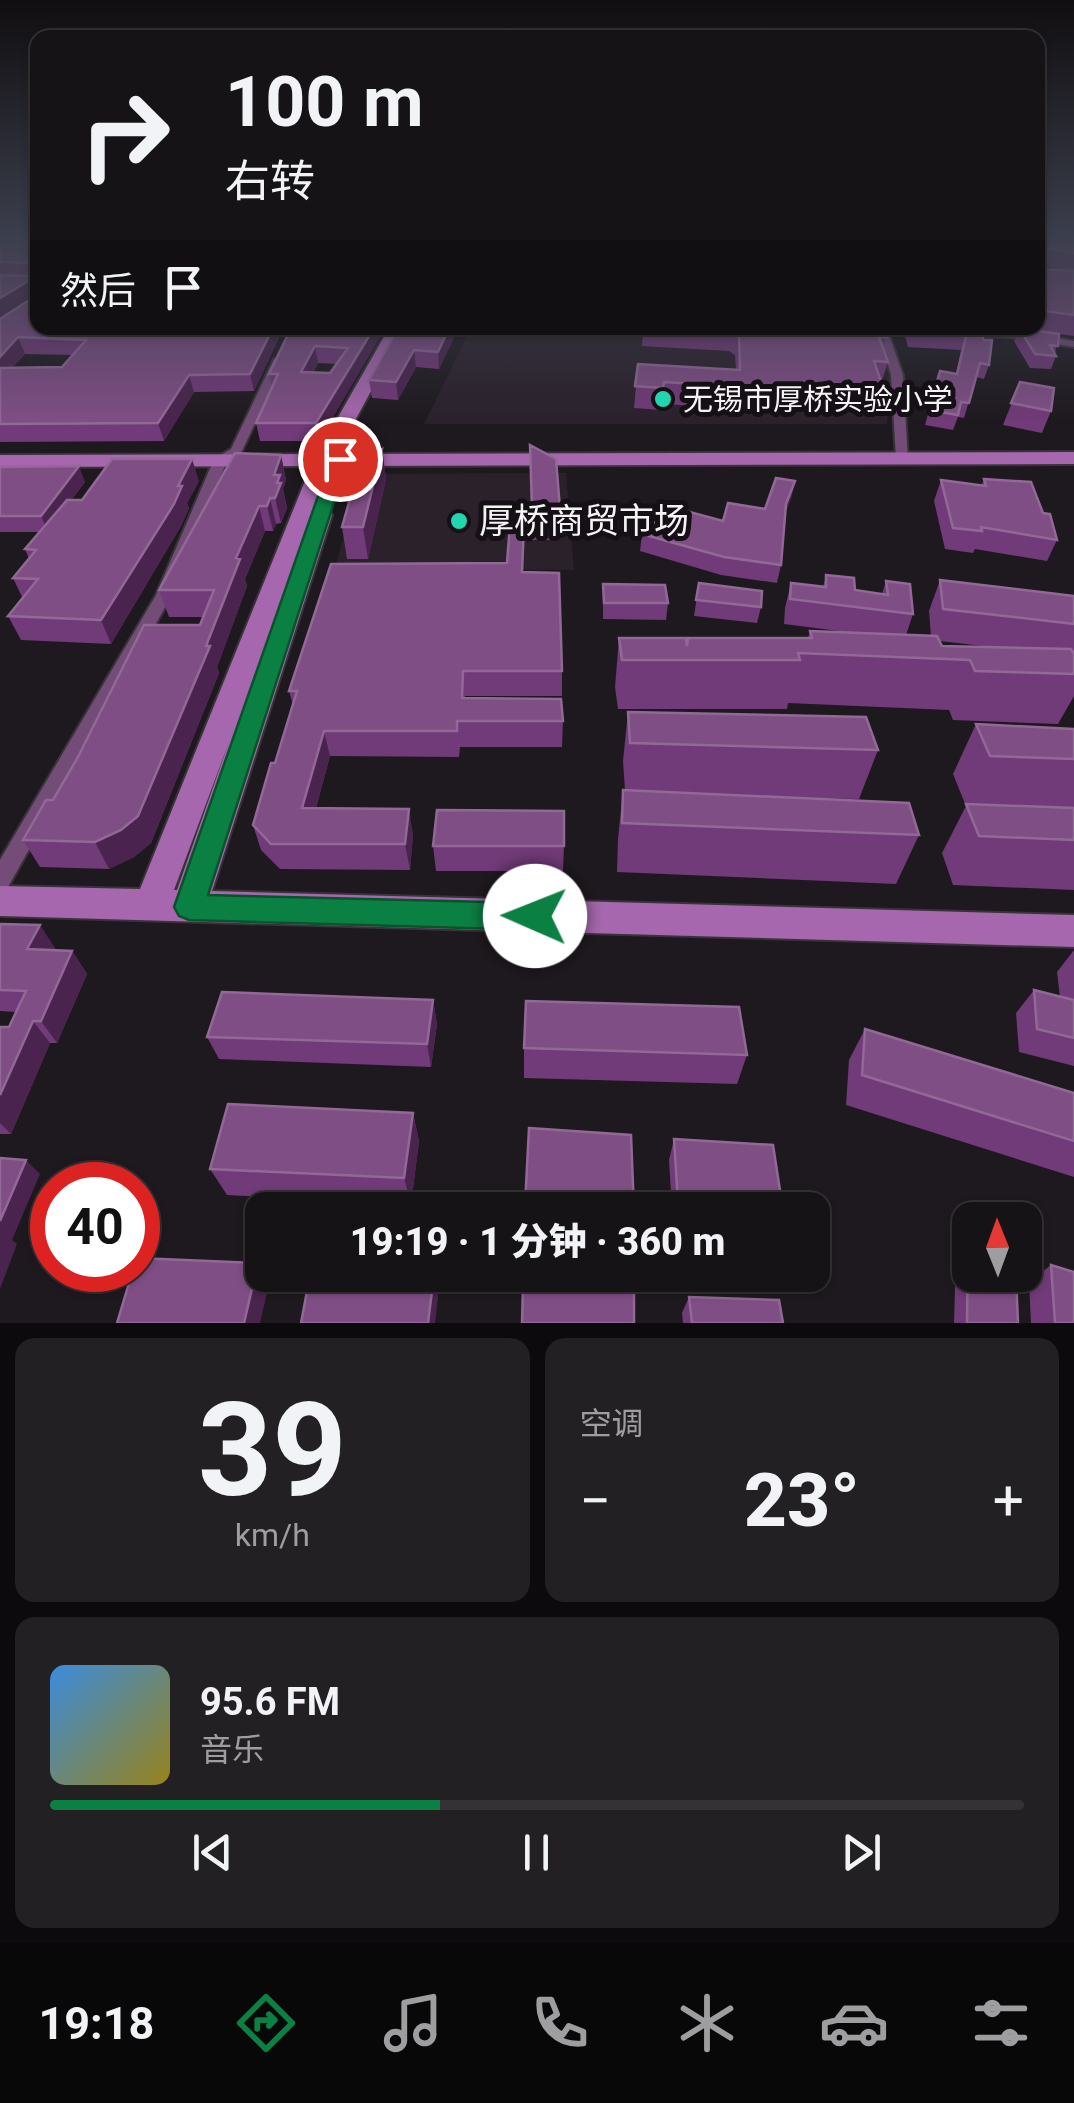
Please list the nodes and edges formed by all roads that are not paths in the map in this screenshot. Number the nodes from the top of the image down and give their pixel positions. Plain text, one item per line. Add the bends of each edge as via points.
1 (394, 335) edge
2 (884, 335) edge
3 (1038, 335) edge
4 (1074, 344) edge
5 (283, 349) edge
6 (903, 458) junction
7 (1074, 458) edge
8 (221, 459) junction
9 (332, 459) junction
10 (0, 461) edge
11 (0, 880) edge
12 (0, 901) edge
13 (189, 907) junction
14 (150, 908) junction
15 (1074, 931) edge

1 - 9 street
2 - 6 street via 897,374
3 - 4 street
5 - 8 street via 236,451
6 - 7 street
6 - 9 street
8 - 9 street
8 - 10 street
8 - 11 street via 164,595
9 - 13 street
9 - 14 street
12 - 14 street
13 - 14 street
13 - 15 street

